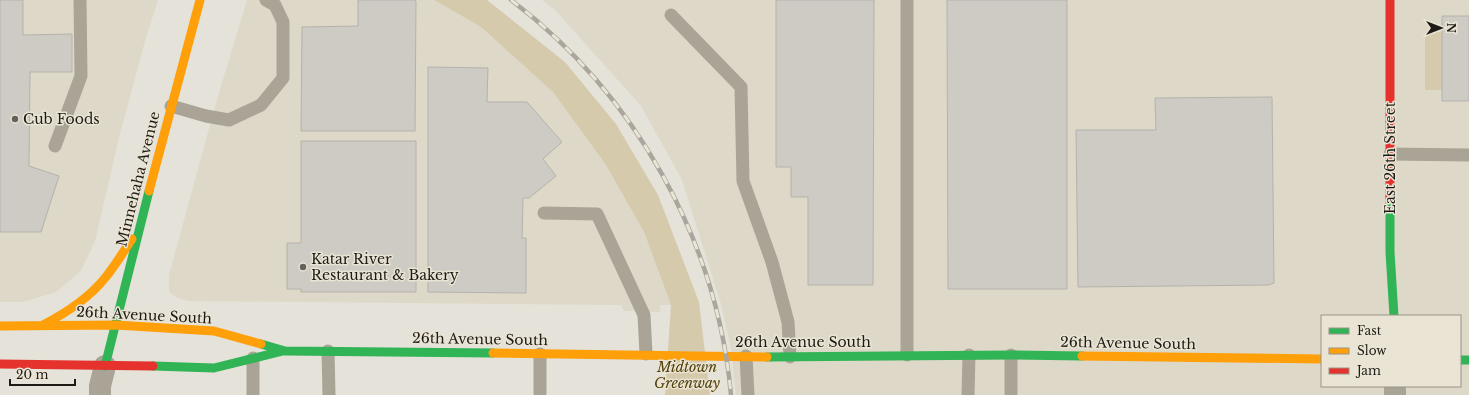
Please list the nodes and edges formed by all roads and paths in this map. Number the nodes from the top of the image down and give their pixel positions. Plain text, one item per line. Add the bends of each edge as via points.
1 (80, 0) edge
2 (200, 0) edge
3 (266, 0) edge
4 (907, 0) edge
5 (1390, 0) edge
6 (671, 15) dead end
7 (171, 106) junction
8 (55, 146) dead end
9 (1390, 154) junction
10 (1469, 155) edge
11 (544, 212) dead end
12 (141, 226) junction
13 (1394, 315) edge
14 (116, 325) junction
15 (0, 326) edge
16 (42, 326) junction
17 (285, 351) junction
18 (328, 351) junction
19 (540, 354) junction
20 (646, 354) junction
21 (907, 355) junction
22 (969, 355) junction
23 (1011, 355) junction
24 (746, 356) junction
25 (790, 357) junction
26 (253, 358) junction
27 (1321, 359) edge
28 (0, 364) edge
29 (105, 366) junction
30 (100, 395) edge
31 (253, 395) edge
32 (329, 395) edge
33 (540, 395) edge
34 (748, 395) edge
35 (968, 395) edge
36 (1011, 395) edge

1 - 8 lane via 81,76
2 - 7 street, Minnehaha Avenue
3 - 7 lane via 275,5 283,22 283,78 261,105 229,120
4 - 21 lane
5 - 9 street, East 26th Street
6 - 25 lane via 741,88 743,182 772,262 788,322
7 - 12 street, Minnehaha Avenue
9 - 10 lane
9 - 13 street, East 26th Street via 1390,252
11 - 20 lane via 597,214 644,315
12 - 14 street, Minnehaha Avenue
12 - 16 street via 96,289 68,311
14 - 16 street, 26th Avenue South
14 - 17 street, 26th Avenue South via 214,332
14 - 29 street, Minnehaha Avenue
15 - 16 street, 26th Avenue South
17 - 18 street, 26th Avenue South
17 - 26 street, 26th Avenue South
18 - 19 street, 26th Avenue South
18 - 32 lane
19 - 20 street, 26th Avenue South
19 - 33 lane
20 - 24 street, 26th Avenue South
21 - 22 street, 26th Avenue South
21 - 25 street, 26th Avenue South
22 - 23 street, 26th Avenue South
22 - 35 lane
23 - 27 street, 26th Avenue South
23 - 36 lane
24 - 25 street, 26th Avenue South
24 - 34 lane
26 - 29 street, 26th Avenue South via 214,368
26 - 31 lane
28 - 29 street, 26th Avenue South
29 - 30 street

